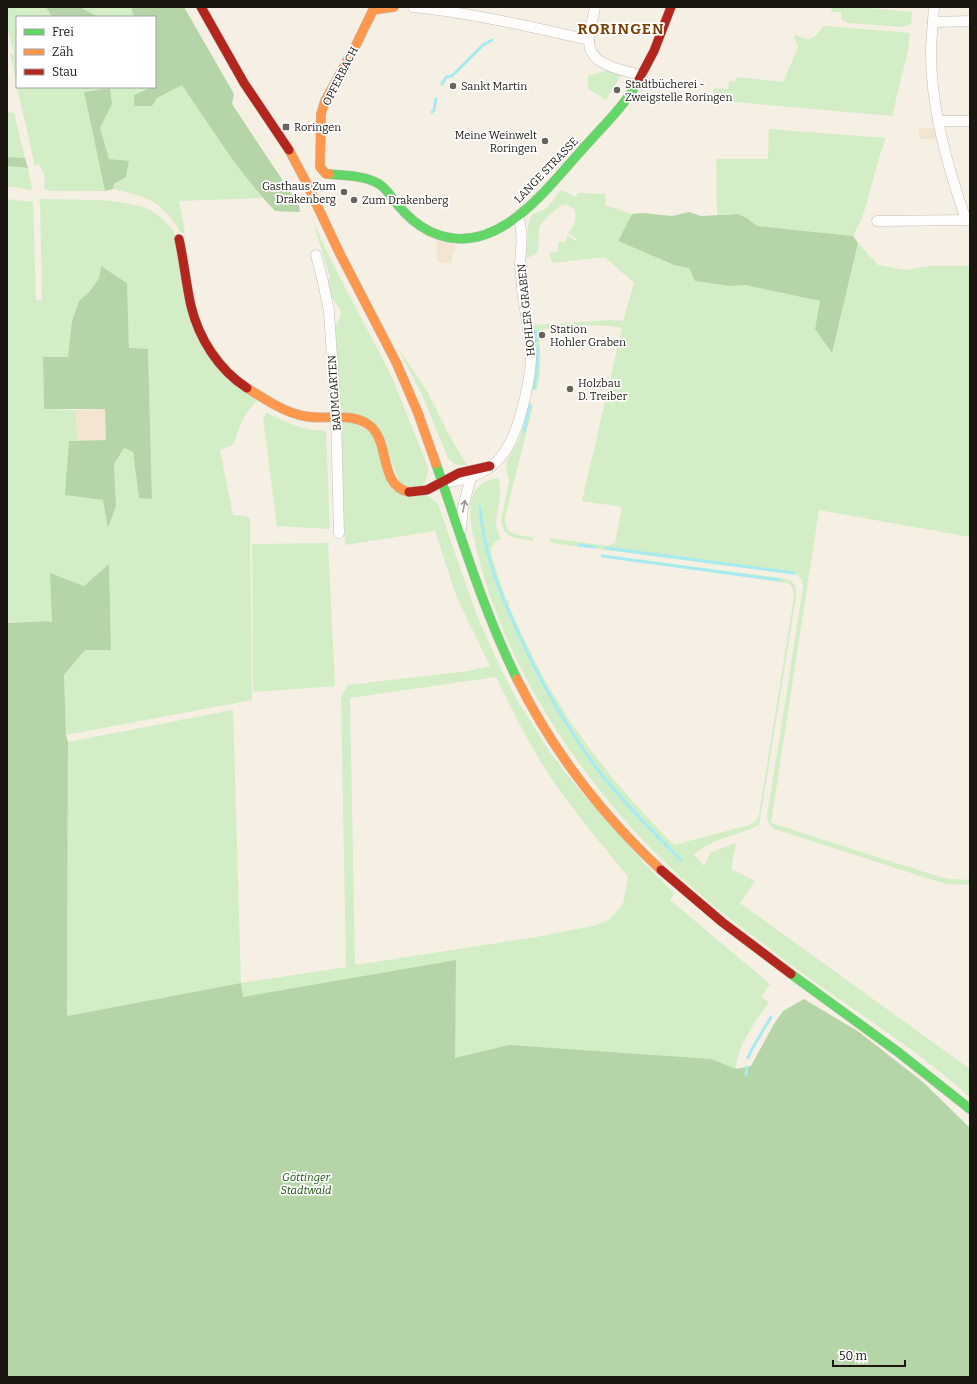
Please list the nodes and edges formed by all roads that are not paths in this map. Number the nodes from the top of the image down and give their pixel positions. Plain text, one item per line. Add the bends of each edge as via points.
1 (201, 7) edge
2 (394, 7) edge
3 (413, 7) edge
4 (595, 7) edge
5 (671, 7) edge
6 (934, 7) edge
7 (372, 8) edge
8 (970, 21) edge
9 (933, 22) junction
10 (589, 40) junction
11 (642, 76) junction
12 (938, 121) junction
13 (970, 121) edge
14 (320, 167) joint
15 (518, 216) junction
16 (877, 220) dead end
17 (968, 220) edge
18 (179, 239) dead end
19 (316, 255) dead end
20 (336, 417) junction
21 (490, 466) junction
22 (471, 478) junction
23 (443, 482) junction
24 (339, 533) dead end
25 (460, 535) junction
26 (970, 1109) edge

1 - 23 main road via 245,84 290,151 313,193 338,251 402,375
2 - 7 main road, OPFERBACH
3 - 10 street via 497,19
4 - 10 street
5 - 11 main road, LANGE STRASSE
6 - 9 street
7 - 14 main road, OPFERBACH via 348,60 325,101 321,114
8 - 9 street
9 - 12 street via 932,75
10 - 11 street via 590,47 599,61
11 - 15 main road, LANGE STRASSE via 601,129 544,192
12 - 13 street
12 - 17 street via 949,170
14 - 15 main road, LANGE STRASSE via 326,174 361,178 379,184 416,224 446,237 478,238 494,232
15 - 21 street, HOHLER GRABEN via 522,233 520,265 530,344 530,370 522,412 513,439
16 - 17 street
18 - 20 main road, HOHLER GRABEN via 193,314 204,342 217,363 235,380 290,412 306,417
19 - 20 street, BAUMGARTEN via 329,311
20 - 23 main road, HOHLER GRABEN via 360,419 374,428 393,480 403,491 417,492
20 - 24 street, BAUMGARTEN
21 - 22 street, HOHLER GRABEN
21 - 23 main road, HOHLER GRABEN via 455,475
22 - 23 street, HOHLER GRABEN
25 -> 22 street via 463,507
23 - 25 main road
25 - 26 main road via 479,591 531,708 555,746 617,824 704,908 898,1052

